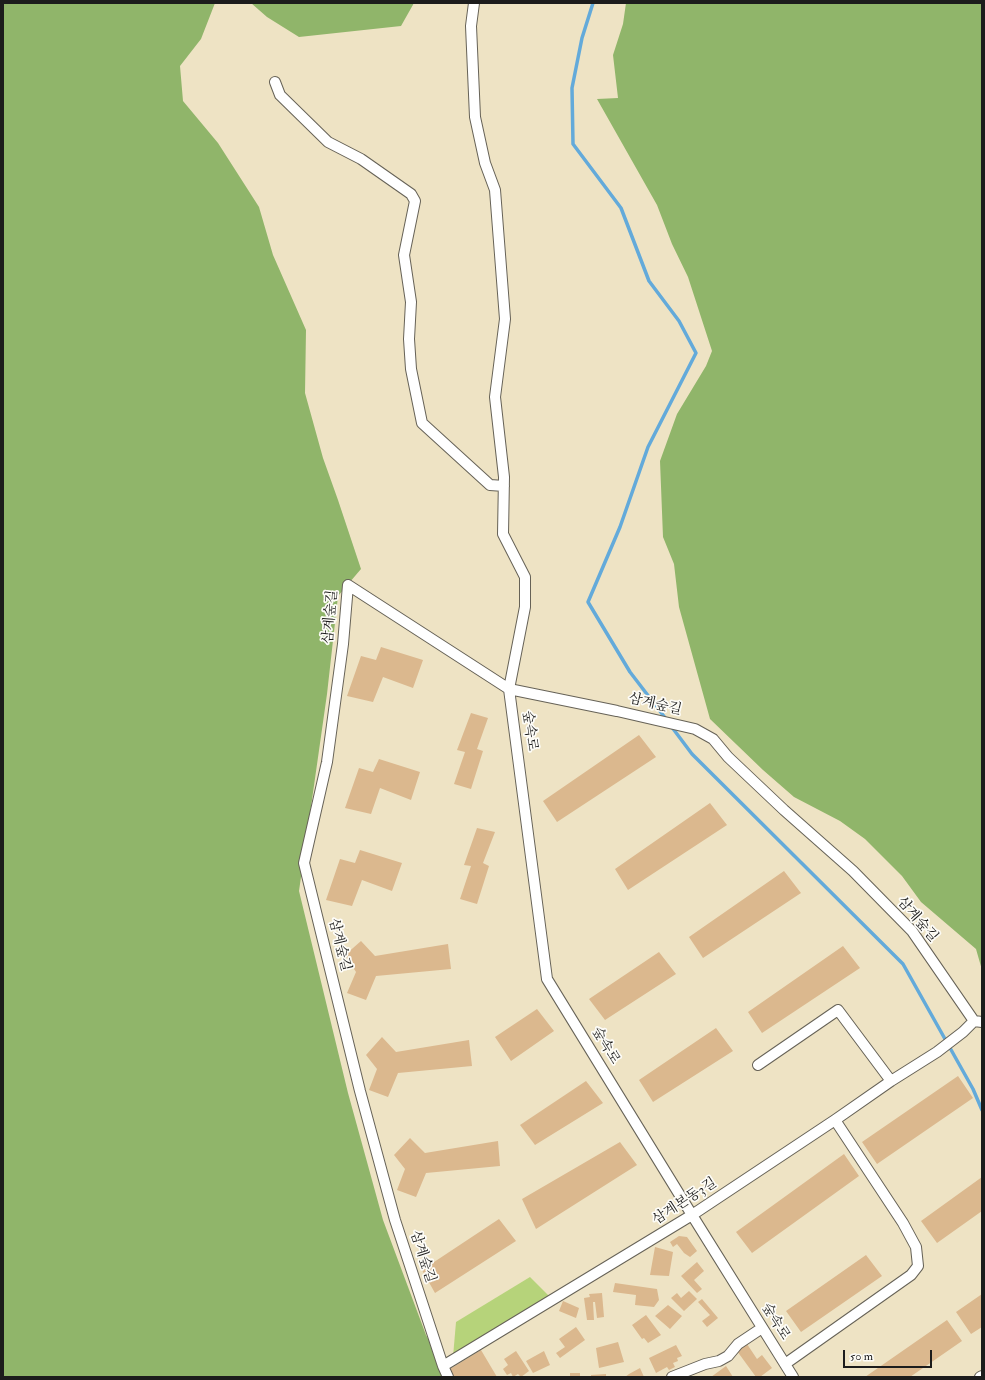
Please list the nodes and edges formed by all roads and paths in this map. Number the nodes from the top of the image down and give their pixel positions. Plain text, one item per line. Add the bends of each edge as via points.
1 (474, 3) edge
2 (275, 82) dead end
3 (504, 486) junction
4 (509, 689) junction
5 (978, 1021) edge
6 (758, 1065) dead end
7 (891, 1081) junction
8 (835, 1120) junction
9 (692, 1215) junction
10 (762, 1328) junction
11 (785, 1364) junction
12 (443, 1366) junction
13 (448, 1377) edge
14 (672, 1377) edge
15 (793, 1377) edge

1 - 3 street, 숲속로 via 471,26 475,117 485,163 495,190 505,319 495,398
2 - 3 street via 280,95 328,142 361,159 411,194 415,201 404,255 411,302 411,370 422,423 490,485
3 - 4 street, 숲속로 via 503,534 525,577 525,607
4 - 5 street, 삼계숲길 via 617,710 695,729 713,739 728,757 853,871 912,931
4 - 9 street, 숲속로 via 547,979
4 - 12 street, 삼계숲길 via 348,585 327,762 304,863 360,1091 395,1220
5 - 7 street, 삼계본동3길 via 937,1052
6 - 7 street via 838,1010
7 - 8 street, 삼계본동3길
8 - 9 street, 삼계본동3길
8 - 11 street via 903,1223 916,1247 918,1266 911,1274
9 - 10 street, 숲속로
9 - 12 street, 삼계본동3길
10 - 11 street, 숲속로
10 - 14 street via 719,1361
11 - 15 street, 숲속로
12 - 13 street, 삼계숲길

